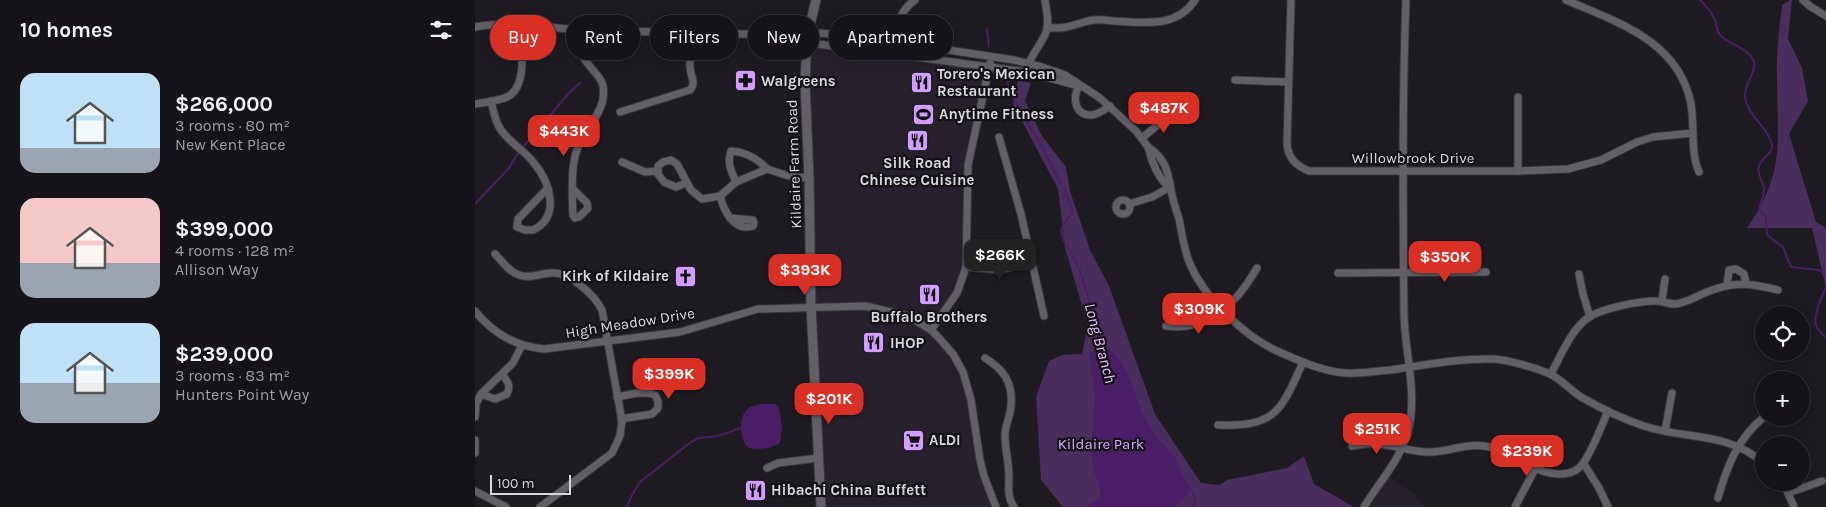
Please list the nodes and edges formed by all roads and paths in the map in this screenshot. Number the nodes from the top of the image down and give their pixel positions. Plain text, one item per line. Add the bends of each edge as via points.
1 (816, 0) edge
2 (915, 0) edge
3 (1045, 0) edge
4 (1195, 0) edge
5 (1291, 0) edge
6 (1406, 0) edge
7 (1567, 0) edge
8 (1803, 0) edge
9 (812, 15) edge
10 (901, 15) edge
11 (1826, 16) edge
12 (490, 25) edge
13 (475, 27) edge
14 (1047, 27) junction
15 (953, 51) edge
16 (991, 57) junction
17 (522, 60) edge
18 (586, 60) edge
19 (691, 60) edge
20 (806, 60) edge
21 (939, 60) edge
22 (1029, 63) junction
23 (989, 67) junction
24 (1027, 72) junction
25 (1235, 80) dead end
26 (1288, 82) junction
27 (1079, 86) junction
28 (1517, 96) dead end
29 (491, 101) junction
30 (475, 104) edge
31 (1110, 106) junction
32 (620, 112) dead end
33 (1172, 113) dead end
34 (1693, 133) junction
35 (999, 137) dead end
36 (1142, 138) junction
37 (622, 162) dead end
38 (767, 169) junction
39 (658, 171) junction
40 (1518, 171) junction
41 (1403, 172) junction
42 (1699, 172) dead end
43 (809, 178) junction
44 (736, 182) junction
45 (686, 183) junction
46 (1170, 188) junction
47 (547, 189) junction
48 (573, 189) dead end
49 (720, 196) junction
50 (1129, 204) dead end
51 (730, 218) dead end
52 (495, 254) dead end
53 (1031, 262) junction
54 (966, 267) junction
55 (1257, 268) dead end
56 (1486, 272) dead end
57 (1338, 273) dead end
58 (1404, 273) junction
59 (1579, 274) dead end
60 (1665, 279) dead end
61 (1746, 283) junction
62 (1727, 286) junction
63 (1778, 290) dead end
64 (1662, 301) junction
65 (811, 306) junction
66 (1221, 308) junction
67 (475, 311) edge
68 (1044, 316) dead end
69 (1590, 317) junction
70 (1167, 326) dead end
71 (931, 330) junction
72 (607, 342) junction
73 (523, 345) junction
74 (985, 358) dead end
75 (1303, 362) junction
76 (1409, 367) junction
77 (502, 374) junction
78 (1551, 374) junction
79 (1672, 393) dead end
80 (481, 394) junction
81 (617, 397) junction
82 (1608, 411) junction
83 (475, 416) edge
84 (621, 419) junction
85 (1755, 424) edge
86 (1217, 425) dead end
87 (1665, 431) junction
88 (475, 440) edge
89 (1352, 446) dead end
90 (1737, 447) junction
91 (1403, 448) junction
92 (475, 453) edge
93 (819, 458) junction
94 (1755, 458) edge
95 (1583, 464) junction
96 (767, 468) dead end
97 (1535, 469) junction
98 (1822, 481) dead end
99 (475, 491) edge
100 (1788, 493) joint
101 (1718, 498) dead end
102 (506, 507) edge
103 (540, 507) edge
104 (821, 507) edge
105 (996, 507) edge
106 (1013, 507) edge
107 (1364, 507) edge
108 (1515, 507) edge
109 (1608, 507) edge
110 (1794, 507) edge

1 - 9 main road, Kildaire Farm Road
2 - 10 street
3 - 14 street
4 - 14 street via 1187,10 1169,21 1098,20 1069,27
5 - 26 street, Willowbrook Drive
6 - 41 street
7 - 34 street via 1634,30 1665,55 1687,91
8 - 11 street
12 - 13 street
14 - 22 street
15 - 16 street
16 - 22 street
16 - 23 street
17 - 29 street via 520,82 513,93
18 - 48 street via 600,77 604,93 601,106 574,159
19 - 32 street via 694,86 690,90
20 - 43 main road, Kildaire Farm Road
21 - 23 street
22 - 24 street
22 - 27 street via 1065,76
23 - 24 street
23 - 54 street via 970,147
24 - 27 street
25 - 26 street
26 - 41 street, Willowbrook Drive via 1287,149 1298,166 1317,172
27 - 31 street
27 - 31 street via 1074,102 1083,113 1097,114
28 - 40 street
29 - 30 street
29 - 47 street via 501,131 534,163
31 - 36 street
33 - 36 street
34 - 40 street, Willowbrook Drive via 1653,137 1578,167
34 - 42 street via 1694,160
35 - 53 street
36 - 46 street via 1163,163 1169,174
37 - 39 street via 645,172
38 - 43 street
38 - 44 street
38 - 44 street via 749,154 731,151 729,167
39 - 45 street via 664,182 677,187
39 - 45 street via 663,162 671,160 677,164
40 - 41 street, Willowbrook Drive
41 - 58 street
43 - 65 main road, Kildaire Farm Road
44 - 49 street
45 - 49 street via 702,200
46 - 50 street via 1152,198
46 - 66 street via 1190,264
47 - 47 street via 551,203 545,219 533,230 519,229 518,220
49 - 51 street via 724,211
52 - 72 street via 519,276 557,273 573,280 599,304
53 - 54 street via 1000,270
53 - 68 street
54 - 71 street via 957,293
55 - 66 street via 1232,301
56 - 58 street
57 - 58 street
58 - 76 street via 1404,323
59 - 69 street
60 - 64 street
61 - 62 street
61 - 62 street via 1744,274 1736,269 1729,270
61 - 63 street
62 - 64 street via 1673,304
64 - 69 street via 1625,306
65 - 71 street, High Meadow Drive via 882,309 908,316
65 - 72 street, High Meadow Drive via 752,310 680,332
65 - 93 main road, Kildaire Farm Road
66 - 70 street via 1195,324
66 - 75 street via 1259,340
67 - 73 street, High Meadow Drive via 497,333
69 - 78 street via 1569,340
71 - 105 street, High Meadow Drive via 953,354 966,379 980,460
72 - 73 street, High Meadow Drive via 545,349
72 - 81 street
73 - 77 street via 518,357
74 - 106 street via 999,368 1009,386 1011,404 1005,434 1009,494
75 - 76 street via 1347,373
75 - 86 street via 1286,400 1276,411 1249,424
76 - 78 street via 1494,360
76 - 91 street via 1411,415
77 - 80 street
77 - 80 street via 509,384 507,394 495,399
78 - 82 street
79 - 87 street
80 - 83 street
81 - 84 street
81 - 84 street via 648,393 655,395 658,401 658,408 652,414
82 - 87 street
82 - 95 street
84 - 103 street via 620,436 612,453
85 - 90 street
87 - 90 street via 1708,437
88 - 92 street
89 - 91 street via 1374,444
90 - 94 street
90 - 101 street via 1725,472
91 - 97 street via 1437,452 1486,446
91 - 107 street
93 - 96 street via 778,463
93 - 104 main road, Kildaire Farm Road
95 - 97 street via 1559,475
95 - 109 street
97 - 108 street
98 - 100 street
99 - 102 street
100 - 110 street

